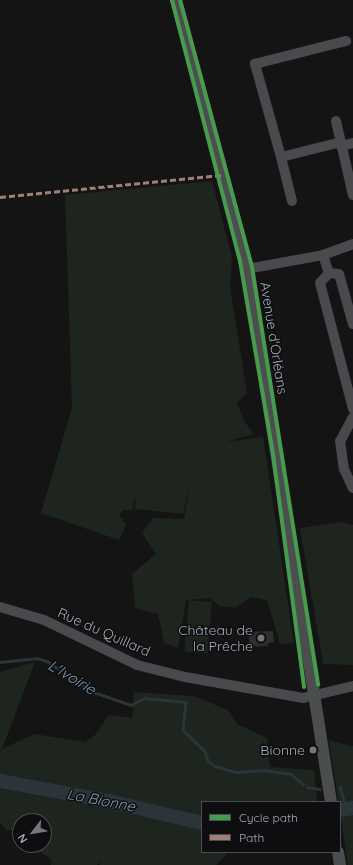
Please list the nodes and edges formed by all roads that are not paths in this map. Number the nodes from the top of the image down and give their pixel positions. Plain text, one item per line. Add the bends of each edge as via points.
1 (176, 0) edge
2 (346, 41) dead end
3 (336, 121) dead end
4 (353, 143) edge
5 (341, 144) junction
6 (281, 157) junction
7 (353, 196) edge
8 (292, 201) dead end
9 (353, 244) edge
10 (323, 255) junction
11 (247, 268) junction
12 (329, 273) junction
13 (353, 324) edge
14 (353, 409) edge
15 (353, 417) edge
16 (353, 488) edge
17 (0, 607) edge
18 (353, 686) edge
19 (314, 695) junction
20 (330, 801) edge
21 (338, 853) edge
22 (340, 865) edge

1 - 11 main road, Avenue d'Orléans
2 - 6 street via 255,64
3 - 5 street
4 - 5 street
5 - 6 street
5 - 7 street
6 - 8 street
9 - 10 street
10 - 11 street
10 - 12 street
11 - 19 main road, Avenue d'Orléans
12 - 13 street via 339,274
12 - 14 street via 320,283
15 - 16 street via 340,441 344,469
17 - 19 street, Rue du Quillard via 44,620 137,665 248,690 302,698
18 - 19 street, Rue du Quillard
19 - 20 main road, Avenue d'Orléans
21 - 22 main road

